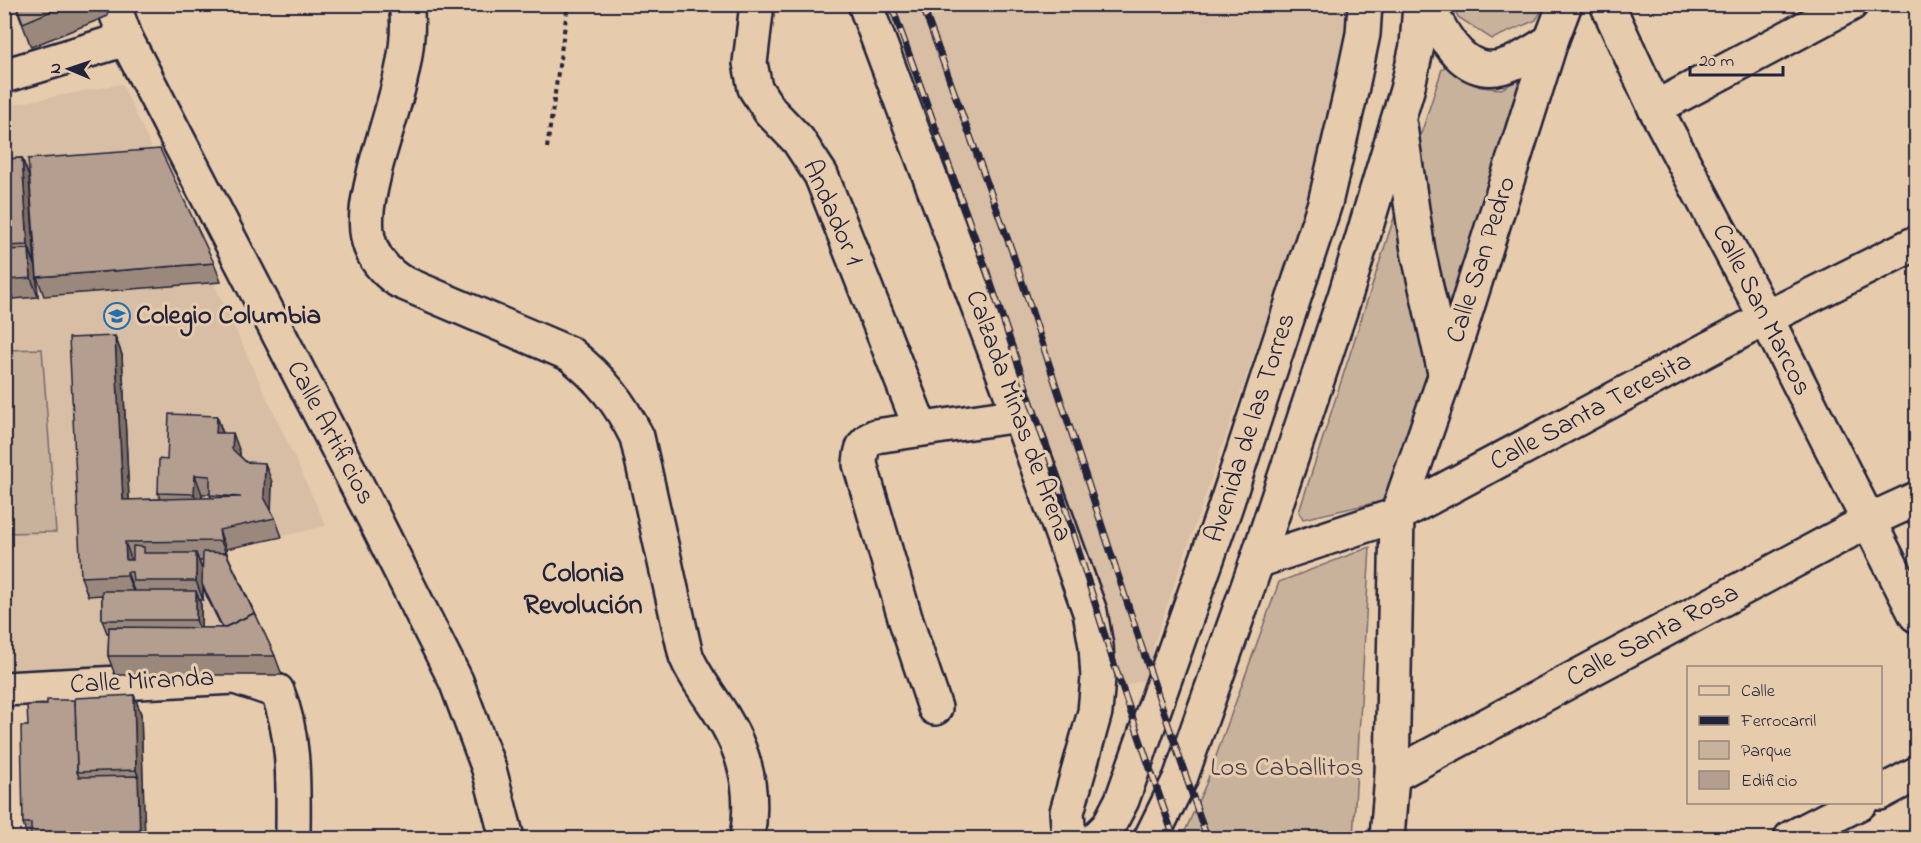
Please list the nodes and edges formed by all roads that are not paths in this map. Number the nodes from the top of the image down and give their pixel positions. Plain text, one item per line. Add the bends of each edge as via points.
1 (113, 4) edge
2 (406, 4) edge
3 (757, 4) edge
4 (865, 4) edge
5 (1365, 4) edge
6 (1420, 4) edge
7 (1427, 4) edge
8 (1565, 4) edge
9 (1607, 4) edge
10 (1851, 4) edge
11 (126, 39) junction
12 (1551, 41) junction
13 (4, 76) edge
14 (1655, 108) junction
15 (1398, 117) junction
16 (1917, 243) edge
17 (1766, 318) junction
18 (1446, 374) junction
19 (1019, 415) junction
20 (921, 429) junction
21 (1917, 499) edge
22 (1397, 515) junction
23 (1869, 520) junction
24 (1257, 561) junction
25 (1917, 615) edge
26 (4, 689) edge
27 (935, 708) dead end
28 (1917, 774) edge
29 (1392, 776) junction
30 (1882, 792) edge
31 (1857, 804) edge
32 (293, 838) edge
33 (507, 838) edge
34 (747, 838) edge
35 (1069, 838) edge
36 (1097, 838) edge
37 (1151, 838) edge
38 (1387, 838) edge
39 (1791, 838) edge

1 - 11 street, Calle Artificios
2 - 34 street via 408,48 368,196 367,235 371,249 377,262 399,281 570,354 610,391 625,413 636,437 686,656 745,762 750,801
3 - 20 street, Andador 1 via 750,63 755,88 770,111 798,140 820,175
4 - 19 street, Calzada Minas de Arena
5 - 36 street, Avenida de las Torres via 1363,34 1325,203 1225,508 1122,800 1108,827
6 - 15 street, Avenida de las Torres via 1417,46
7 - 12 street via 1456,53 1471,65 1485,68 1513,63
8 - 12 street, Calle San Pedro
9 - 14 street, Calle San Marcos
10 - 14 street
11 - 13 street
11 - 33 street, Calle Artificios via 456,681 489,769
12 - 18 street, Calle San Pedro
14 - 17 street, Calle San Marcos
15 - 18 street via 1418,251
15 - 24 street, Avenida de las Torres via 1346,293
16 - 17 street, Calle Santa Teresita
17 - 22 street, Calle Santa Teresita
17 - 23 street, Calle San Marcos
18 - 22 street, Calle San Pedro
19 - 20 street
19 - 35 street, Calzada Minas de Arena via 1090,612 1096,646 1095,712 1067,812
20 - 27 street via 869,439 863,445 860,464
21 - 23 street, Calle Santa Rosa
22 - 24 street, Calle Santa Teresita
22 - 29 street, Calle San Pedro
23 - 25 street, Calle San Marcos
23 - 29 street, Calle Santa Rosa
24 - 37 street, Avenida de las Torres via 1180,779
26 - 32 street, Calle Miranda via 236,677 277,691 286,712 293,780
28 - 30 street
29 - 38 street, Calle San Pedro
31 - 39 street

